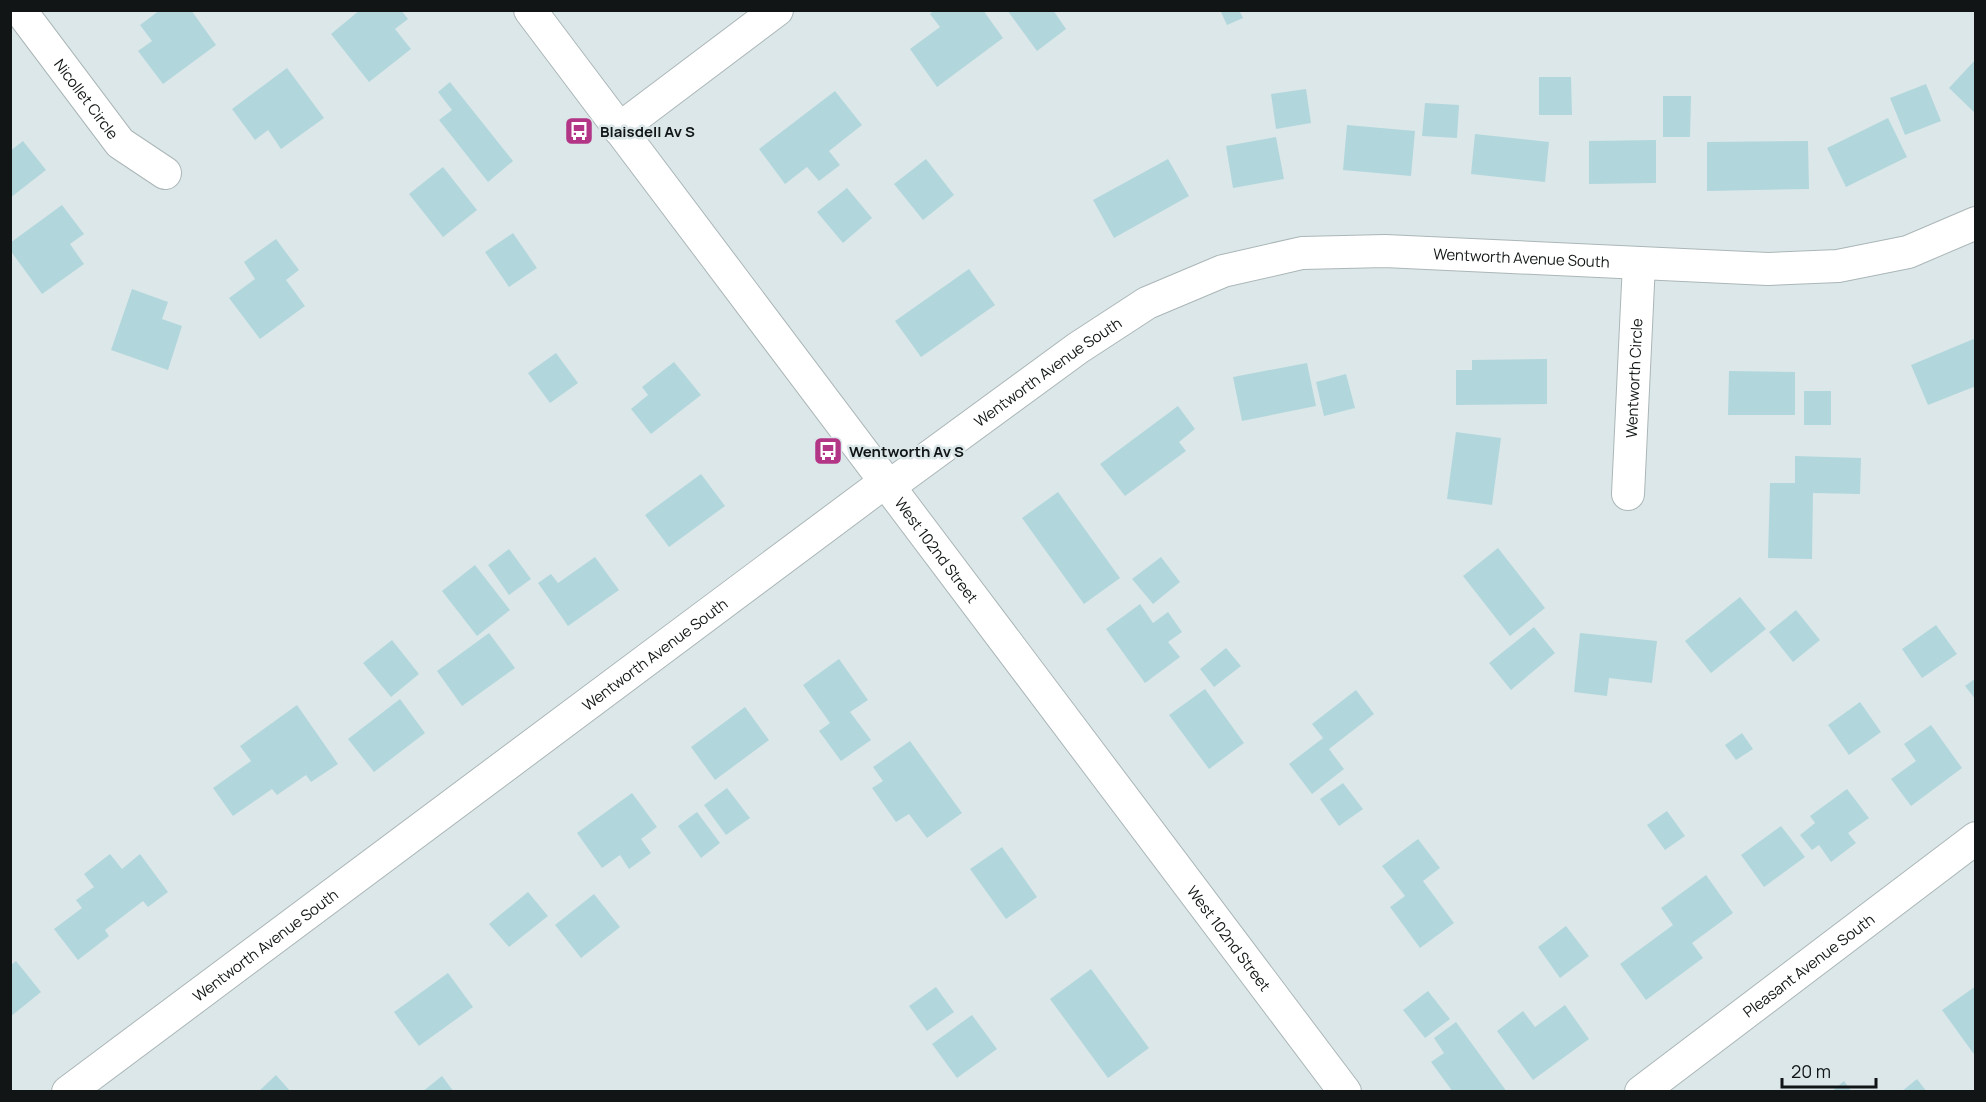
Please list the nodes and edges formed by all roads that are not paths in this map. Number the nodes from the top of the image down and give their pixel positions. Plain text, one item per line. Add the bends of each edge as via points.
1 (20, 10) edge
2 (530, 10) edge
3 (777, 10) edge
4 (619, 129) junction
5 (165, 173) dead end
6 (1976, 223) edge
7 (1639, 263) junction
8 (885, 482) junction
9 (1628, 494) dead end
10 (1976, 838) edge
11 (68, 1092) edge
12 (1345, 1092) edge
13 (1641, 1092) edge

1 - 5 street, Nicollet Circle via 120,143
2 - 4 street, West 102nd Street
3 - 4 street
4 - 8 street, West 102nd Street
6 - 7 street, Wentworth Avenue South via 1908,252 1838,266 1768,269
7 - 8 street, Wentworth Avenue South via 1373,252 1302,254 1223,271 1147,303 1078,348 895,482
7 - 9 street, Wentworth Circle
8 - 11 street, Wentworth Avenue South
8 - 12 street, West 102nd Street
10 - 13 street, Pleasant Avenue South

